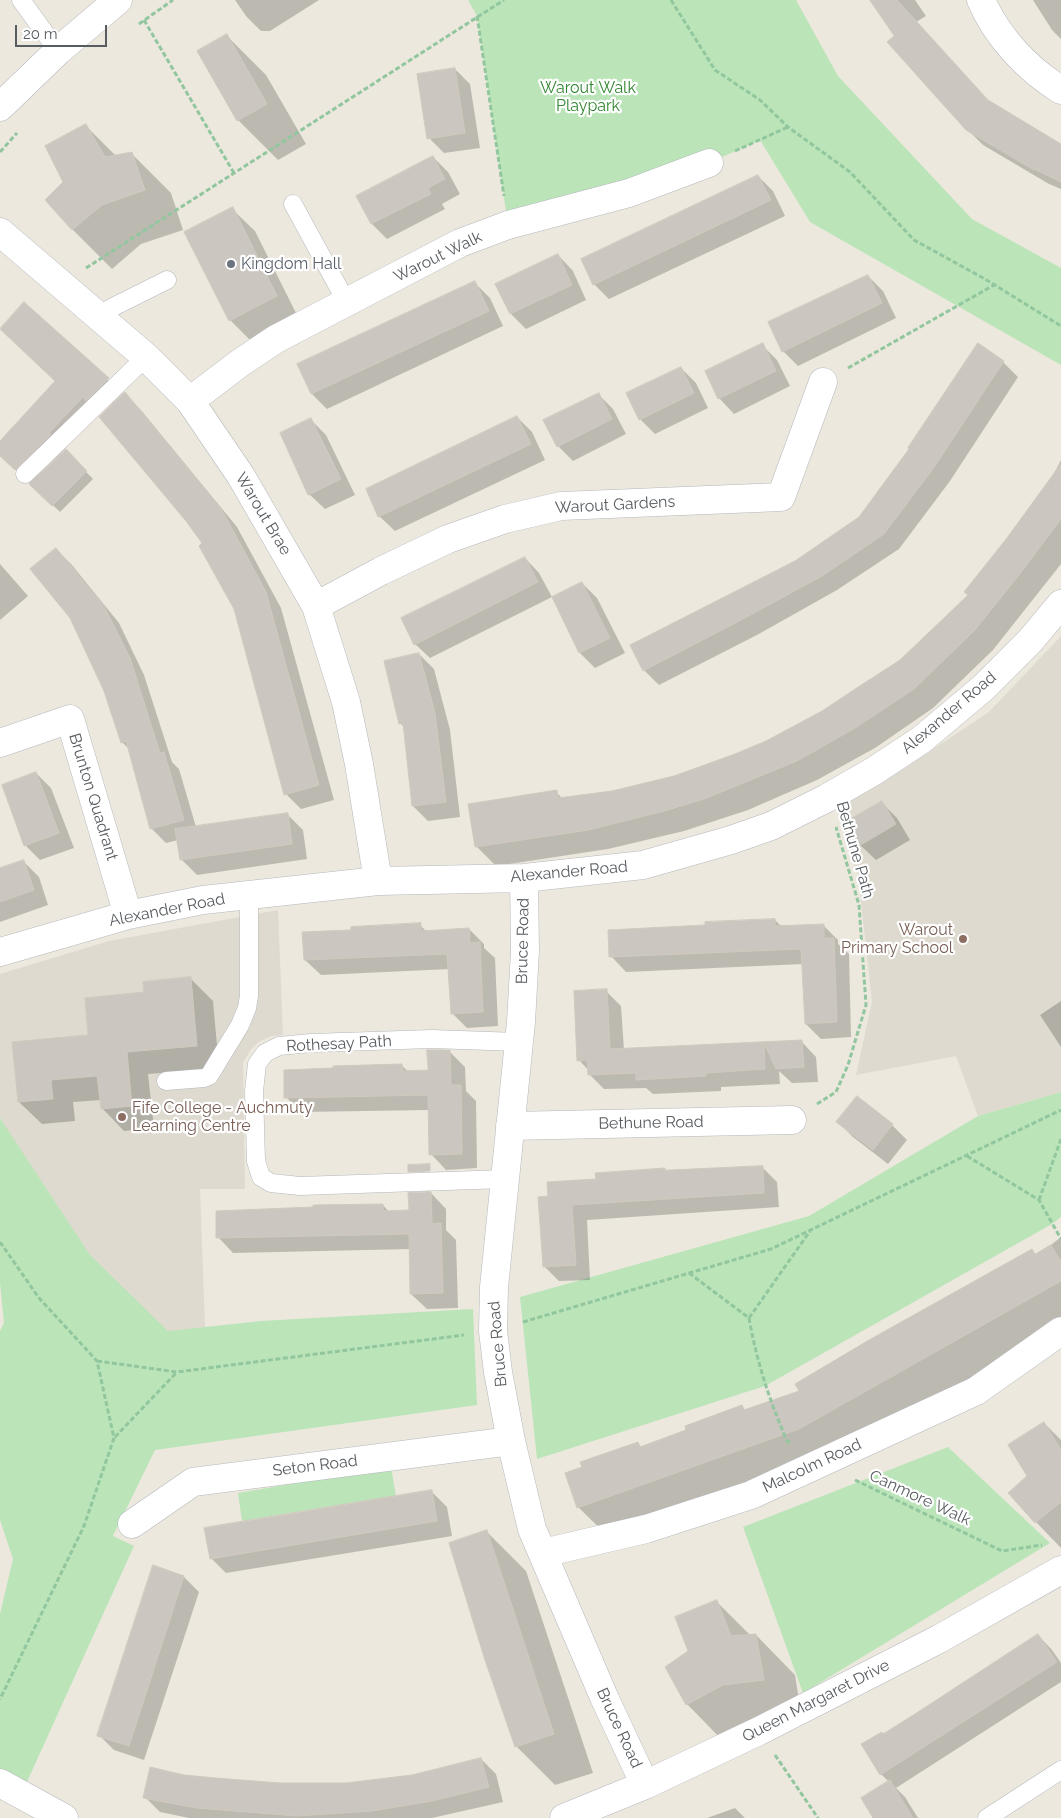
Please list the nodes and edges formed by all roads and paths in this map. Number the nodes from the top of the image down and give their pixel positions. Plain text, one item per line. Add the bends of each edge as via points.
1 (21, 0) edge
2 (173, 0) edge
3 (504, 0) edge
4 (671, 0) edge
5 (982, 0) edge
6 (129, 7) edge
7 (478, 16) junction
8 (144, 20) junction
9 (137, 26) dead end
10 (58, 51) junction
11 (1061, 90) edge
12 (0, 108) edge
13 (788, 126) junction
14 (18, 132) dead end
15 (0, 152) edge
16 (709, 163) joint
17 (234, 173) junction
18 (293, 204) dead end
19 (508, 225) junction
20 (0, 232) edge
21 (167, 280) dead end
22 (60, 285) junction
23 (994, 285) junction
24 (346, 303) junction
25 (97, 315) junction
26 (1061, 326) edge
27 (146, 358) junction
28 (823, 382) joint
29 (190, 401) junction
30 (25, 474) dead end
31 (1061, 604) edge
32 (316, 606) junction
33 (0, 743) edge
34 (827, 798) junction
35 (524, 878) junction
36 (378, 881) junction
37 (249, 895) junction
38 (128, 915) junction
39 (0, 952) edge
40 (518, 1042) junction
41 (166, 1081) dead end
42 (1061, 1110) edge
43 (792, 1120) joint
44 (510, 1126) junction
45 (1061, 1139) edge
46 (966, 1156) junction
47 (505, 1179) junction
48 (1039, 1200) junction
49 (812, 1229) junction
50 (1061, 1239) edge
51 (0, 1243) edge
52 (688, 1273) junction
53 (749, 1318) junction
54 (494, 1331) junction
55 (1061, 1331) edge
56 (97, 1361) junction
57 (177, 1372) junction
58 (114, 1438) junction
59 (511, 1441) junction
60 (823, 1462) junction
61 (132, 1524) dead end
62 (1050, 1543) dead end
63 (543, 1553) junction
64 (1061, 1570) edge
65 (0, 1699) edge
66 (759, 1731) junction
67 (1061, 1770) edge
68 (645, 1785) junction
69 (3, 1791) edge
70 (64, 1818) edge
71 (564, 1818) edge
72 (818, 1818) edge
73 (987, 1818) edge

1 - 10 lane
2 - 8 path
3 - 7 path
4 - 13 path via 715,70 760,100
5 - 11 street via 989,17 1008,43 1031,68
6 - 8 path
6 - 10 street
7 - 17 path
7 - 19 path
8 - 9 path
8 - 17 path
10 - 12 street
13 - 16 path
13 - 23 path via 850,172 914,240
14 - 15 path
16 - 19 street, Warout Walk via 630,193
17 - 22 path
18 - 24 lane
19 - 24 street, Warout Walk via 460,243
20 - 22 street, Warout Brae
21 - 25 lane
22 - 25 street, Warout Brae
23 - 26 path
23 - 28 path
24 - 29 street, Warout Walk via 276,339
25 - 27 street, Warout Brae
27 - 29 street, Warout Brae
27 - 30 lane
28 - 32 street, Warout Gardens via 781,497 561,506 514,516 448,539
29 - 32 street, Warout Brae via 241,476
31 - 34 street, Alexander Road via 983,688 921,740
32 - 36 street, Warout Brae via 346,702
33 - 38 street, Brunton Quadrant via 70,720
34 - 35 street, Alexander Road via 771,826 643,865
34 - 43 path, Bethune Path via 859,905 866,1005 848,1065 836,1092
35 - 36 street, Alexander Road
35 - 40 street, Bruce Road via 525,952
36 - 37 street, Alexander Road
37 - 38 street, Alexander Road via 203,900
37 - 41 lane via 249,996 240,1025 209,1076
38 - 39 street, Alexander Road
40 - 44 street, Bruce Road
40 - 47 lane, Rothesay Path via 310,1042 279,1046 265,1053 257,1064 254,1091 256,1161 261,1177 271,1183 300,1186
42 - 46 path
43 - 44 street, Bethune Road
44 - 47 street, Bruce Road
45 - 48 path
46 - 48 path
46 - 49 path
47 - 54 street, Bruce Road via 494,1287
48 - 50 path
49 - 52 path via 771,1249
49 - 53 path
51 - 56 path via 40,1298
52 - 53 path
52 - 54 path
53 - 60 path, Canmore Walk via 755,1352 770,1401 787,1441
54 - 57 path
54 - 59 street, Bruce Road
55 - 60 street, Malcolm Road via 976,1391
56 - 57 path
56 - 58 path
57 - 58 path
58 - 65 path via 84,1526
59 - 61 street, Seton Road via 193,1482
59 - 63 street, Bruce Road via 532,1529
60 - 62 path, Canmore Walk via 859,1483 1002,1551
60 - 63 street, Malcolm Road via 751,1495 646,1529
63 - 68 street, Bruce Road
64 - 66 street, Queen Margaret Drive via 939,1639
66 - 68 street, Queen Margaret Drive
66 - 72 path
67 - 73 lane
68 - 71 street, Queen Margaret Drive
69 - 70 street

